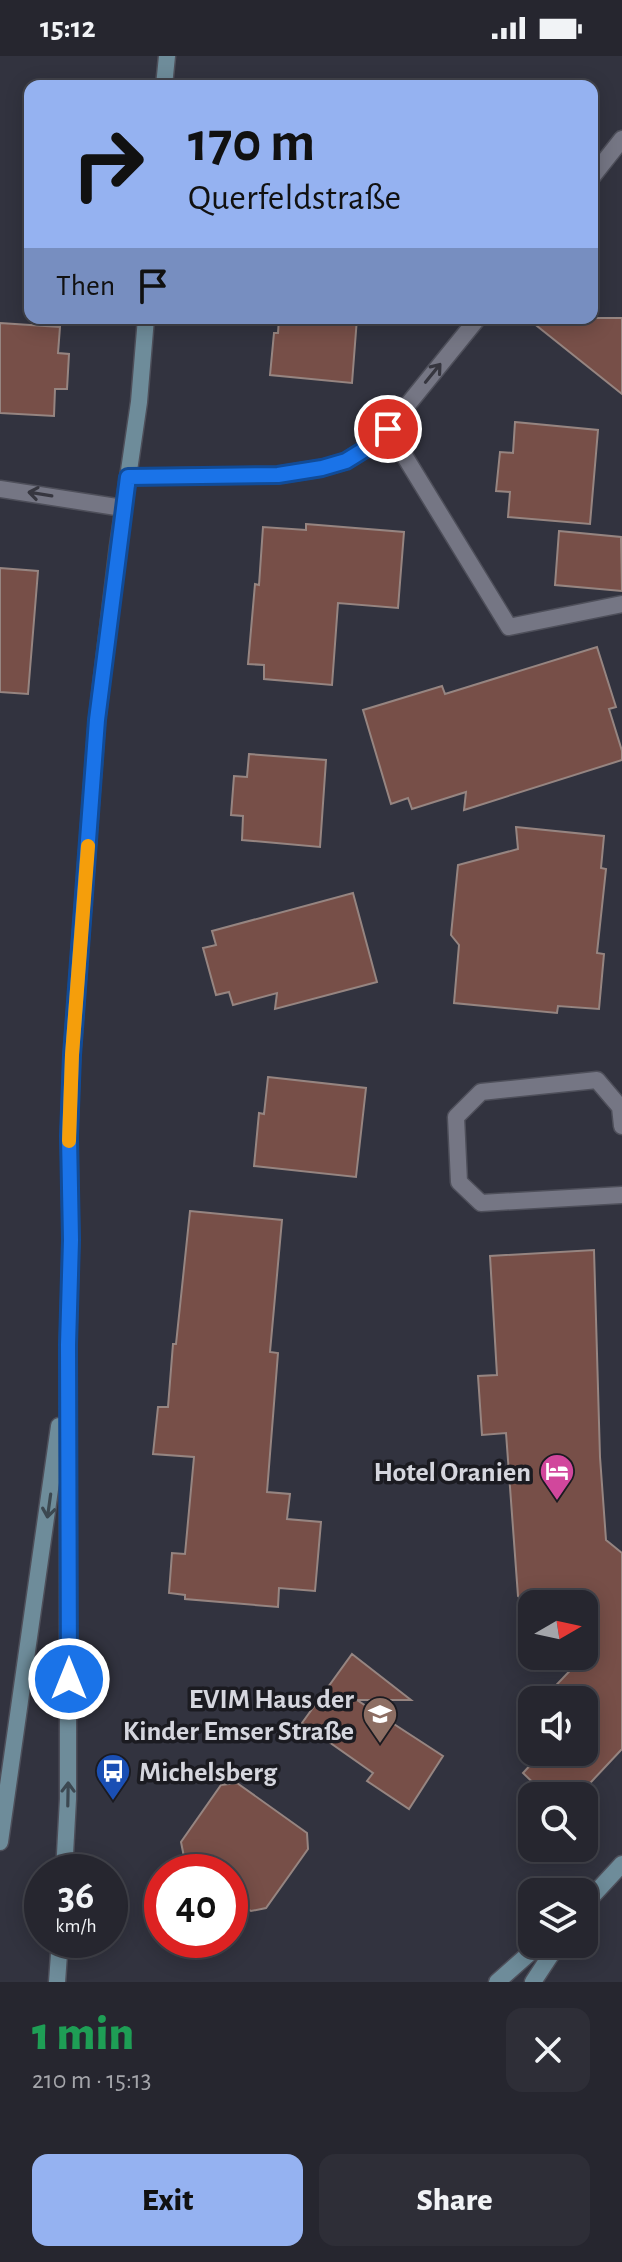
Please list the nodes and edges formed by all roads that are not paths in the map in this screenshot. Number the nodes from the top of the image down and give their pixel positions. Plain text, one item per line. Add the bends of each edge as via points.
1 (167, 56) edge
2 (165, 80) edge
3 (622, 139) edge
4 (598, 169) edge
5 (146, 324) edge
6 (473, 324) edge
7 (388, 429) junction
8 (128, 477) junction
9 (0, 489) edge
10 (123, 508) junction
11 (622, 604) edge
12 (622, 1126) edge
13 (622, 1195) edge
14 (68, 1345) junction
15 (0, 1842) edge
16 (65, 1854) edge
17 (622, 1864) edge
18 (598, 1890) edge
19 (60, 1958) edge
20 (524, 1958) edge
21 (549, 1958) edge
22 (60, 1979) edge
23 (497, 1982) edge
24 (533, 1982) edge

1 - 2 street
3 - 4 street
5 - 8 street
7 -> 6 street
7 - 8 street via 346,461 322,468 278,475
7 - 11 street via 509,627
8 - 10 street
10 -> 9 street
10 - 14 street via 97,720 72,1055
12 - 13 street via 620,1107 597,1080 481,1092 456,1117 459,1182 481,1203
14 -> 15 street
16 -> 14 street
17 - 18 street
19 - 22 street
20 - 23 street
21 - 24 street

